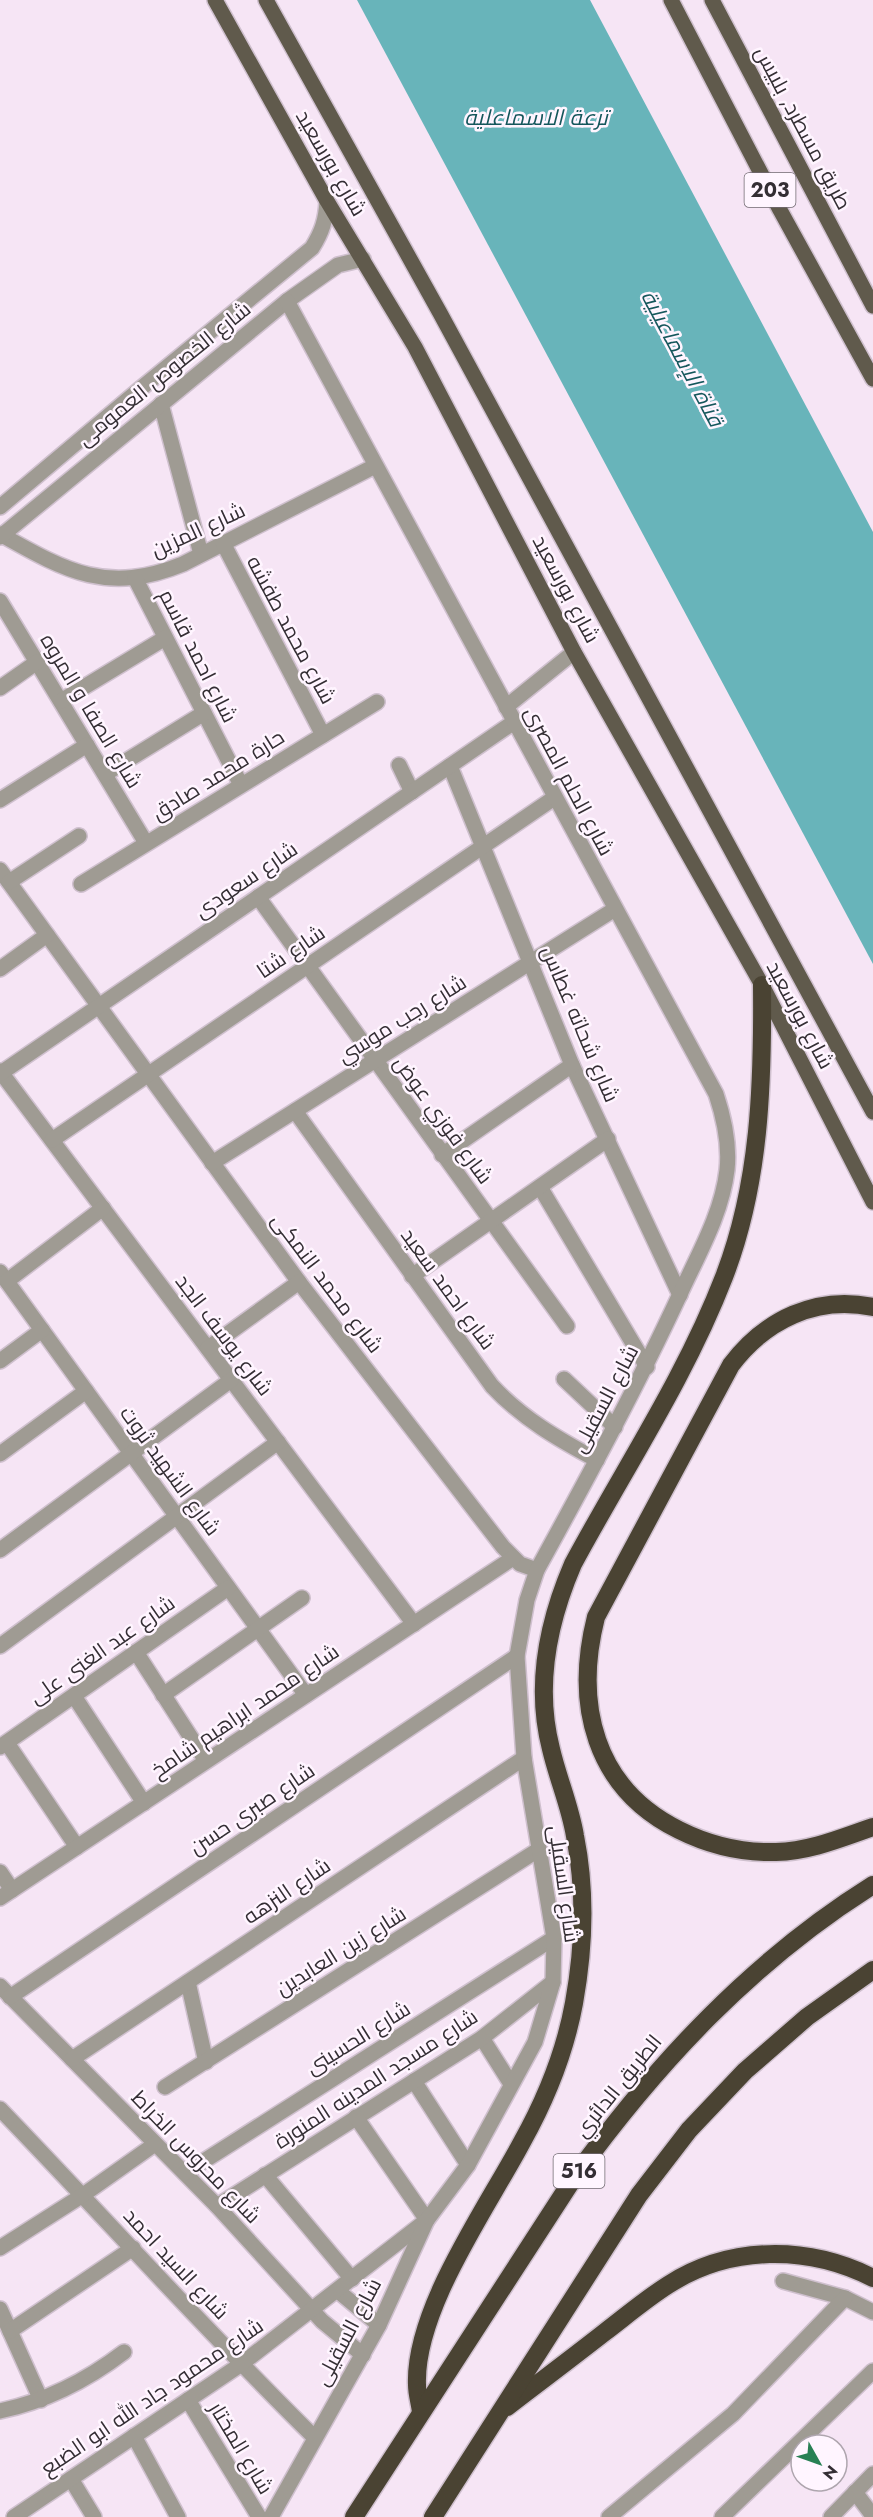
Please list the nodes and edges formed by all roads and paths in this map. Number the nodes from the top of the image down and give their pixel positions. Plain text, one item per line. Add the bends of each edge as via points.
1 (215, 0) edge
2 (266, 0) edge
3 (671, 0) edge
4 (712, 0) edge
5 (327, 201) junction
6 (363, 259) junction
7 (286, 301) junction
8 (873, 306) edge
9 (873, 379) edge
10 (161, 404) junction
11 (375, 466) junction
12 (0, 507) edge
13 (1, 535) edge
14 (223, 543) junction
15 (201, 554) junction
16 (135, 578) junction
17 (0, 601) edge
18 (165, 638) junction
19 (574, 652) junction
20 (37, 662) junction
21 (0, 688) edge
22 (61, 701) junction
23 (377, 702) dead end
24 (506, 707) junction
25 (204, 713) junction
26 (514, 722) junction
27 (323, 735) junction
28 (87, 745) junction
29 (399, 765) dead end
30 (450, 766) junction
31 (105, 774) junction
32 (241, 785) junction
33 (412, 792) junction
34 (554, 798) junction
35 (0, 800) edge
36 (79, 836) dead end
37 (146, 843) junction
38 (483, 846) junction
39 (4, 876) edge
40 (81, 884) dead end
41 (258, 897) junction
42 (615, 909) junction
43 (47, 935) junction
44 (530, 963) junction
45 (307, 966) junction
46 (0, 969) edge
47 (762, 985) junction
48 (99, 1006) junction
49 (375, 1061) junction
50 (572, 1065) junction
51 (1, 1072) edge
52 (148, 1075) junction
53 (295, 1111) junction
54 (873, 1112) edge
55 (608, 1139) junction
56 (52, 1140) junction
57 (442, 1155) junction
58 (212, 1163) junction
59 (540, 1187) junction
60 (873, 1202) edge
61 (103, 1208) junction
62 (490, 1222) junction
63 (3, 1276) edge
64 (412, 1276) junction
65 (299, 1282) junction
66 (680, 1294) junction
67 (873, 1307) edge
68 (567, 1326) dead end
69 (42, 1330) junction
70 (208, 1348) junction
71 (0, 1361) edge
72 (646, 1367) junction
73 (564, 1379) dead end
74 (231, 1380) junction
75 (86, 1391) junction
76 (615, 1427) junction
77 (278, 1442) junction
78 (0, 1454) edge
79 (131, 1454) junction
80 (597, 1460) junction
81 (177, 1517) junction
82 (0, 1550) edge
83 (513, 1558) junction
84 (537, 1570) junction
85 (228, 1588) junction
86 (302, 1598) dead end
87 (414, 1624) junction
88 (258, 1629) junction
89 (0, 1646) edge
90 (136, 1652) junction
91 (517, 1656) junction
92 (163, 1695) junction
93 (306, 1695) junction
94 (74, 1696) junction
95 (3, 1745) edge
96 (524, 1758) junction
97 (206, 1761) junction
98 (144, 1803) junction
99 (873, 1827) edge
100 (77, 1847) junction
101 (538, 1850) junction
102 (0, 1872) edge
103 (873, 1885) edge
104 (6, 1894) edge
105 (554, 1938) junction
106 (873, 1970) edge
107 (188, 1982) junction
108 (553, 1982) junction
109 (5, 1992) edge
110 (482, 2038) junction
111 (72, 2059) junction
112 (206, 2062) junction
113 (414, 2080) junction
114 (511, 2084) junction
115 (165, 2087) dead end
116 (0, 2109) edge
117 (356, 2118) junction
118 (155, 2144) junction
119 (468, 2165) junction
120 (185, 2174) junction
121 (265, 2175) junction
122 (83, 2195) junction
123 (217, 2206) junction
124 (427, 2220) junction
125 (2, 2244) edge
126 (133, 2248) junction
127 (873, 2278) edge
128 (352, 2279) junction
129 (783, 2281) dead end
130 (338, 2291) junction
131 (845, 2298) junction
132 (0, 2309) edge
133 (312, 2311) junction
134 (873, 2312) edge
135 (379, 2325) junction
136 (10, 2331) junction
137 (124, 2352) dead end
138 (363, 2355) junction
139 (240, 2365) junction
140 (873, 2371) edge
141 (41, 2400) junction
142 (188, 2400) junction
143 (0, 2411) edge
144 (421, 2412) junction
145 (496, 2416) junction
146 (134, 2436) junction
147 (314, 2437) junction
148 (873, 2474) edge
149 (71, 2479) junction
150 (855, 2493) junction
151 (873, 2516) edge
152 (14, 2517) edge
153 (94, 2517) edge
154 (178, 2517) edge
155 (258, 2517) edge
156 (271, 2517) edge
157 (354, 2517) edge
158 (433, 2517) edge
159 (609, 2517) edge
160 (722, 2517) edge
161 (831, 2517) edge

1 - 5 main road, شارع بورسعيد
2 - 54 main road, شارع بورسعيد
3 - 9 main road, 203
4 - 8 main road, طريق مسطرد, بلبيس / 203
5 - 6 main road, شارع بورسعيد
5 - 12 street, شارع الخصوص العمومى via 321,234 312,248
6 - 7 street, شارع الخصوص العمومى via 338,265
6 - 19 main road, شارع بورسعيد via 415,347
7 - 10 street, شارع الخصوص العمومى
7 - 11 street, شارع الحلم المصرى
10 - 13 street, شارع الخصوص العمومى
10 - 15 street
11 - 14 street, شارع المزين
11 - 24 street, شارع الحلم المصرى
13 - 16 street, شارع المزين via 85,575
14 - 15 street, شارع المزين
14 - 27 street, شارع محمد طفشه
15 - 16 street, شارع المزين via 160,573
16 - 18 street, شارع احمد قاسم
17 - 20 street, شارع الصفا و المروه
18 - 22 street
18 - 25 street, شارع احمد قاسم
19 - 24 street
19 - 47 main road, شارع بورسعيد
20 - 21 street
20 - 22 street, شارع الصفا و المروه
22 - 28 street, شارع الصفا و المروه
23 - 27 street, حارة محمد صادق
24 - 26 street, شارع الحلم المصرى
25 - 31 street
25 - 32 street, شارع احمد قاسم
26 - 30 street, شارع سعودى
26 - 34 street, شارع الحلم المصرى
27 - 32 street, حارة محمد صادق
28 - 31 street, شارع الصفا و المروه
28 - 35 street
29 - 33 street
30 - 33 street, شارع سعودى
30 - 38 street, شارع شحاته غطاس
31 - 37 street, شارع الصفا و المروه
32 - 37 street, حارة محمد صادق
33 - 41 street, شارع سعودى
34 - 38 street, شارع شتا
34 - 42 street, شارع الحلم المصرى
36 - 39 street
37 - 40 street, حارة محمد صادق
38 - 44 street, شارع شحاته غطاس
38 - 45 street, شارع شتا
39 - 43 street, شارع محمد النمكى
41 - 45 street, شارع فوزي عوض
41 - 48 street, شارع سعودى
42 - 44 street, شارع رجب موسي
42 - 66 street, شارع الحلم المصرى via 716,1094 724,1118 728,1168 723,1193
43 - 46 street
43 - 48 street, شارع محمد النمكى
44 - 49 street, شارع رجب موسي
44 - 50 street, شارع شحاته غطاس
45 - 49 street, شارع فوزي عوض
45 - 52 street, شارع شتا
47 - 60 main road, شارع بورسعيد
47 - 144 highway via 759,1123 740,1226 724,1276 680,1372 573,1564 552,1623 544,1685 545,1716 576,1837 582,1900 574,2004 566,2040 540,2108 437,2297 419,2361
48 - 51 street, شارع سعودى
48 - 52 street, شارع محمد النمكى
49 - 53 street, شارع رجب موسي
49 - 57 street, شارع فوزي عوض
50 - 55 street, شارع شحاته غطاس
50 - 57 street
51 - 56 street, شارع يوسف الجد
52 - 56 street, شارع شتا
52 - 58 street, شارع محمد النمكى
53 - 58 street, شارع رجب موسي
53 - 64 street, شارع احمد سعيد
55 - 59 street
55 - 66 street, شارع شحاته غطاس
56 - 61 street, شارع يوسف الجد
57 - 62 street, شارع فوزي عوض
58 - 65 street, شارع محمد النمكى
59 - 62 street
59 - 72 street
61 - 63 street
61 - 70 street, شارع يوسف الجد
62 - 64 street
62 - 68 street, شارع فوزي عوض
63 - 69 street, شارع الشهيد ثروت
64 - 80 street, شارع احمد سعيد via 507,1402 540,1428
65 - 70 street
65 - 83 street, شارع محمد النمكى
66 - 72 street, شارع السقيلى
67 - 99 highway via 844,1304 807,1309 772,1325 742,1350 596,1617 586,1680 592,1723 619,1784 670,1825 710,1843 777,1852 821,1846
69 - 71 street
69 - 75 street, شارع الشهيد ثروت
70 - 74 street, شارع يوسف الجد
72 - 76 street, شارع السقيلى
73 - 76 street
74 - 77 street, شارع يوسف الجد
74 - 79 street
75 - 78 street
75 - 79 street, شارع الشهيد ثروت
76 - 80 street, شارع السقيلى
77 - 81 street
77 - 87 street, شارع يوسف الجد
79 - 81 street, شارع الشهيد ثروت
79 - 82 street
80 - 84 street, شارع السقيلى
81 - 85 street, شارع الشهيد ثروت
81 - 89 street
83 - 84 street, شارع محمد النمكى
83 - 87 street, شارع محمد ابراهيم شامخ
84 - 91 street, شارع السقيلى
85 - 88 street, شارع الشهيد ثروت
85 - 90 street, شارع عبد الغنى على
86 - 88 street
87 - 93 street, شارع محمد ابراهيم شامخ
88 - 92 street
88 - 93 street, شارع الشهيد ثروت
90 - 92 street
90 - 94 street, شارع عبد الغنى على
91 - 96 street, شارع السقيلى
91 - 109 street, شارع صبرى حسن
92 - 97 street
93 - 97 street, شارع محمد ابراهيم شامخ
94 - 95 street, شارع عبد الغنى على
94 - 98 street
95 - 100 street
96 - 101 street, شارع السقيلى
96 - 107 street, شارع النزهه
97 - 98 street, شارع محمد ابراهيم شامخ
98 - 100 street, شارع محمد ابراهيم شامخ
100 - 104 street, شارع محمد ابراهيم شامخ
101 - 105 street, شارع السقيلى
101 - 112 street, شارع زين العابدين
102 - 104 street
103 - 144 highway, الطريق الدائري / 516 via 751,1977 657,2071 575,2176
105 - 108 street, شارع السقيلى
105 - 120 street, شارع الحسينى
106 - 145 highway via 807,2017 745,2071 689,2130 639,2195
107 - 111 street, شارع النزهه
107 - 112 street
108 - 110 street, شارع مسجد المدينه المنورة
108 - 114 street, شارع السقيلى via 535,2042
109 - 111 street, شارع محروس الخراط
110 - 113 street, شارع مسجد المدينه المنورة
110 - 114 street
111 - 118 street, شارع محروس الخراط
112 - 115 street, شارع زين العابدين
113 - 117 street, شارع مسجد المدينه المنورة
113 - 119 street
114 - 119 street, شارع السقيلى
116 - 122 street, شارع السيد احمد
117 - 121 street, شارع مسجد المدينه المنورة
117 - 124 street
118 - 120 street, شارع محروس الخراط
118 - 122 street
119 - 124 street, شارع السقيلى
120 - 123 street, شارع محروس الخراط
121 - 123 street, شارع مسجد المدينه المنورة
121 - 128 street
122 - 125 street
122 - 126 street, شارع السيد احمد
123 - 133 street, شارع محروس الخراط
124 - 128 street, شارع محمود جاد الله ابو الضبع
124 - 135 street, شارع السقيلى
126 - 136 street
126 - 139 street, شارع السيد احمد
127 - 145 highway via 838,2263 792,2254 744,2256 705,2266 668,2285
128 - 130 street, شارع محمود جاد الله ابو الضبع
129 - 131 street
130 - 133 street, شارع محمود جاد الله ابو الضبع
130 - 135 street
131 - 134 street
131 - 159 street via 733,2414
132 - 136 street
133 - 138 street, شارع محروس الخراط
133 - 139 street, شارع محمود جاد الله ابو الضبع
135 - 138 street, شارع السقيلى
136 - 141 street
137 - 141 street via 85,2380
138 - 147 street, شارع السقيلى
139 - 142 street, شارع محمود جاد الله ابو الضبع
139 - 147 street, شارع السيد احمد
140 - 160 street
141 - 143 street
142 - 146 street, شارع محمود جاد الله ابو الضبع
142 - 155 street, شارع المختار
144 - 157 highway, الطريق الدائري / 516
145 - 158 highway
146 - 149 street, شارع محمود جاد الله ابو الضبع
146 - 154 street
147 - 156 street, شارع السقيلى
148 - 150 street
149 - 152 street, شارع محمود جاد الله ابو الضبع
149 - 153 street
150 - 151 street
150 - 161 street

